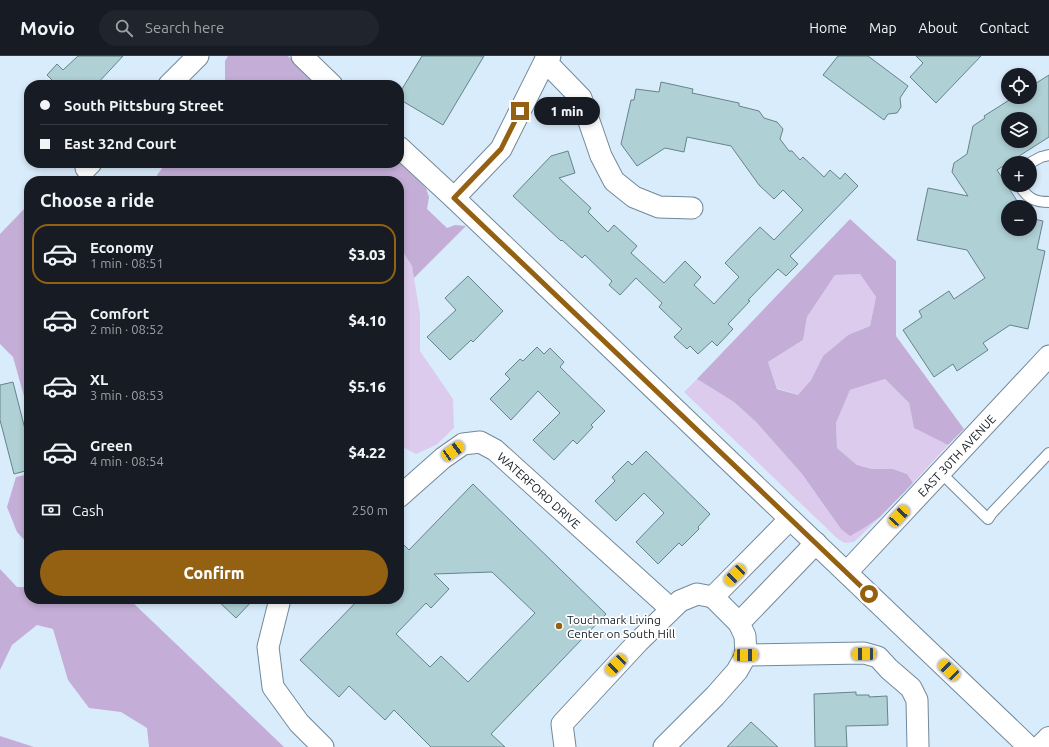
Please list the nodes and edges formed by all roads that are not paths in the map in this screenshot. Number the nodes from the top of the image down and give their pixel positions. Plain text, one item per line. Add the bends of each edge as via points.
1 (198, 56) edge
2 (302, 56) edge
3 (547, 58) edge
4 (174, 80) edge
5 (327, 80) edge
6 (404, 152) edge
7 (1049, 156) edge
8 (1037, 159) edge
9 (1024, 192) edge
10 (454, 198) junction
11 (1049, 202) edge
12 (692, 208) dead end
13 (1049, 356) edge
14 (1049, 454) edge
15 (940, 472) junction
16 (404, 493) edge
17 (790, 519) junction
18 (816, 543) junction
19 (846, 572) junction
20 (713, 597) junction
21 (279, 604) edge
22 (671, 609) junction
23 (739, 623) junction
24 (746, 655) junction
25 (1049, 738) edge
26 (323, 747) edge
27 (565, 747) edge
28 (664, 747) edge
29 (918, 747) edge
30 (1029, 747) edge
31 (1040, 747) edge

1 - 4 street
2 - 5 street
3 - 10 street via 501,149
3 - 12 street via 581,98 600,156 614,180 634,197 659,207
6 - 10 street
7 - 8 lane
9 - 11 lane via 1028,198
10 - 17 street
13 - 15 street, EAST 30TH AVENUE
14 - 15 lane via 988,519
15 - 19 street, EAST 30TH AVENUE
16 - 22 street, WATERFORD DRIVE via 463,444 480,442 495,450
17 - 18 street
17 - 20 street
18 - 19 street
18 - 23 street
19 - 30 street
20 - 22 street via 697,594 680,601
20 - 23 street
21 - 26 street via 268,647 274,687 299,723
22 - 27 street via 562,724
23 - 24 street via 745,636
24 - 28 street via 733,676
24 - 29 street via 864,654 878,657 910,688 917,700
25 - 31 main road

